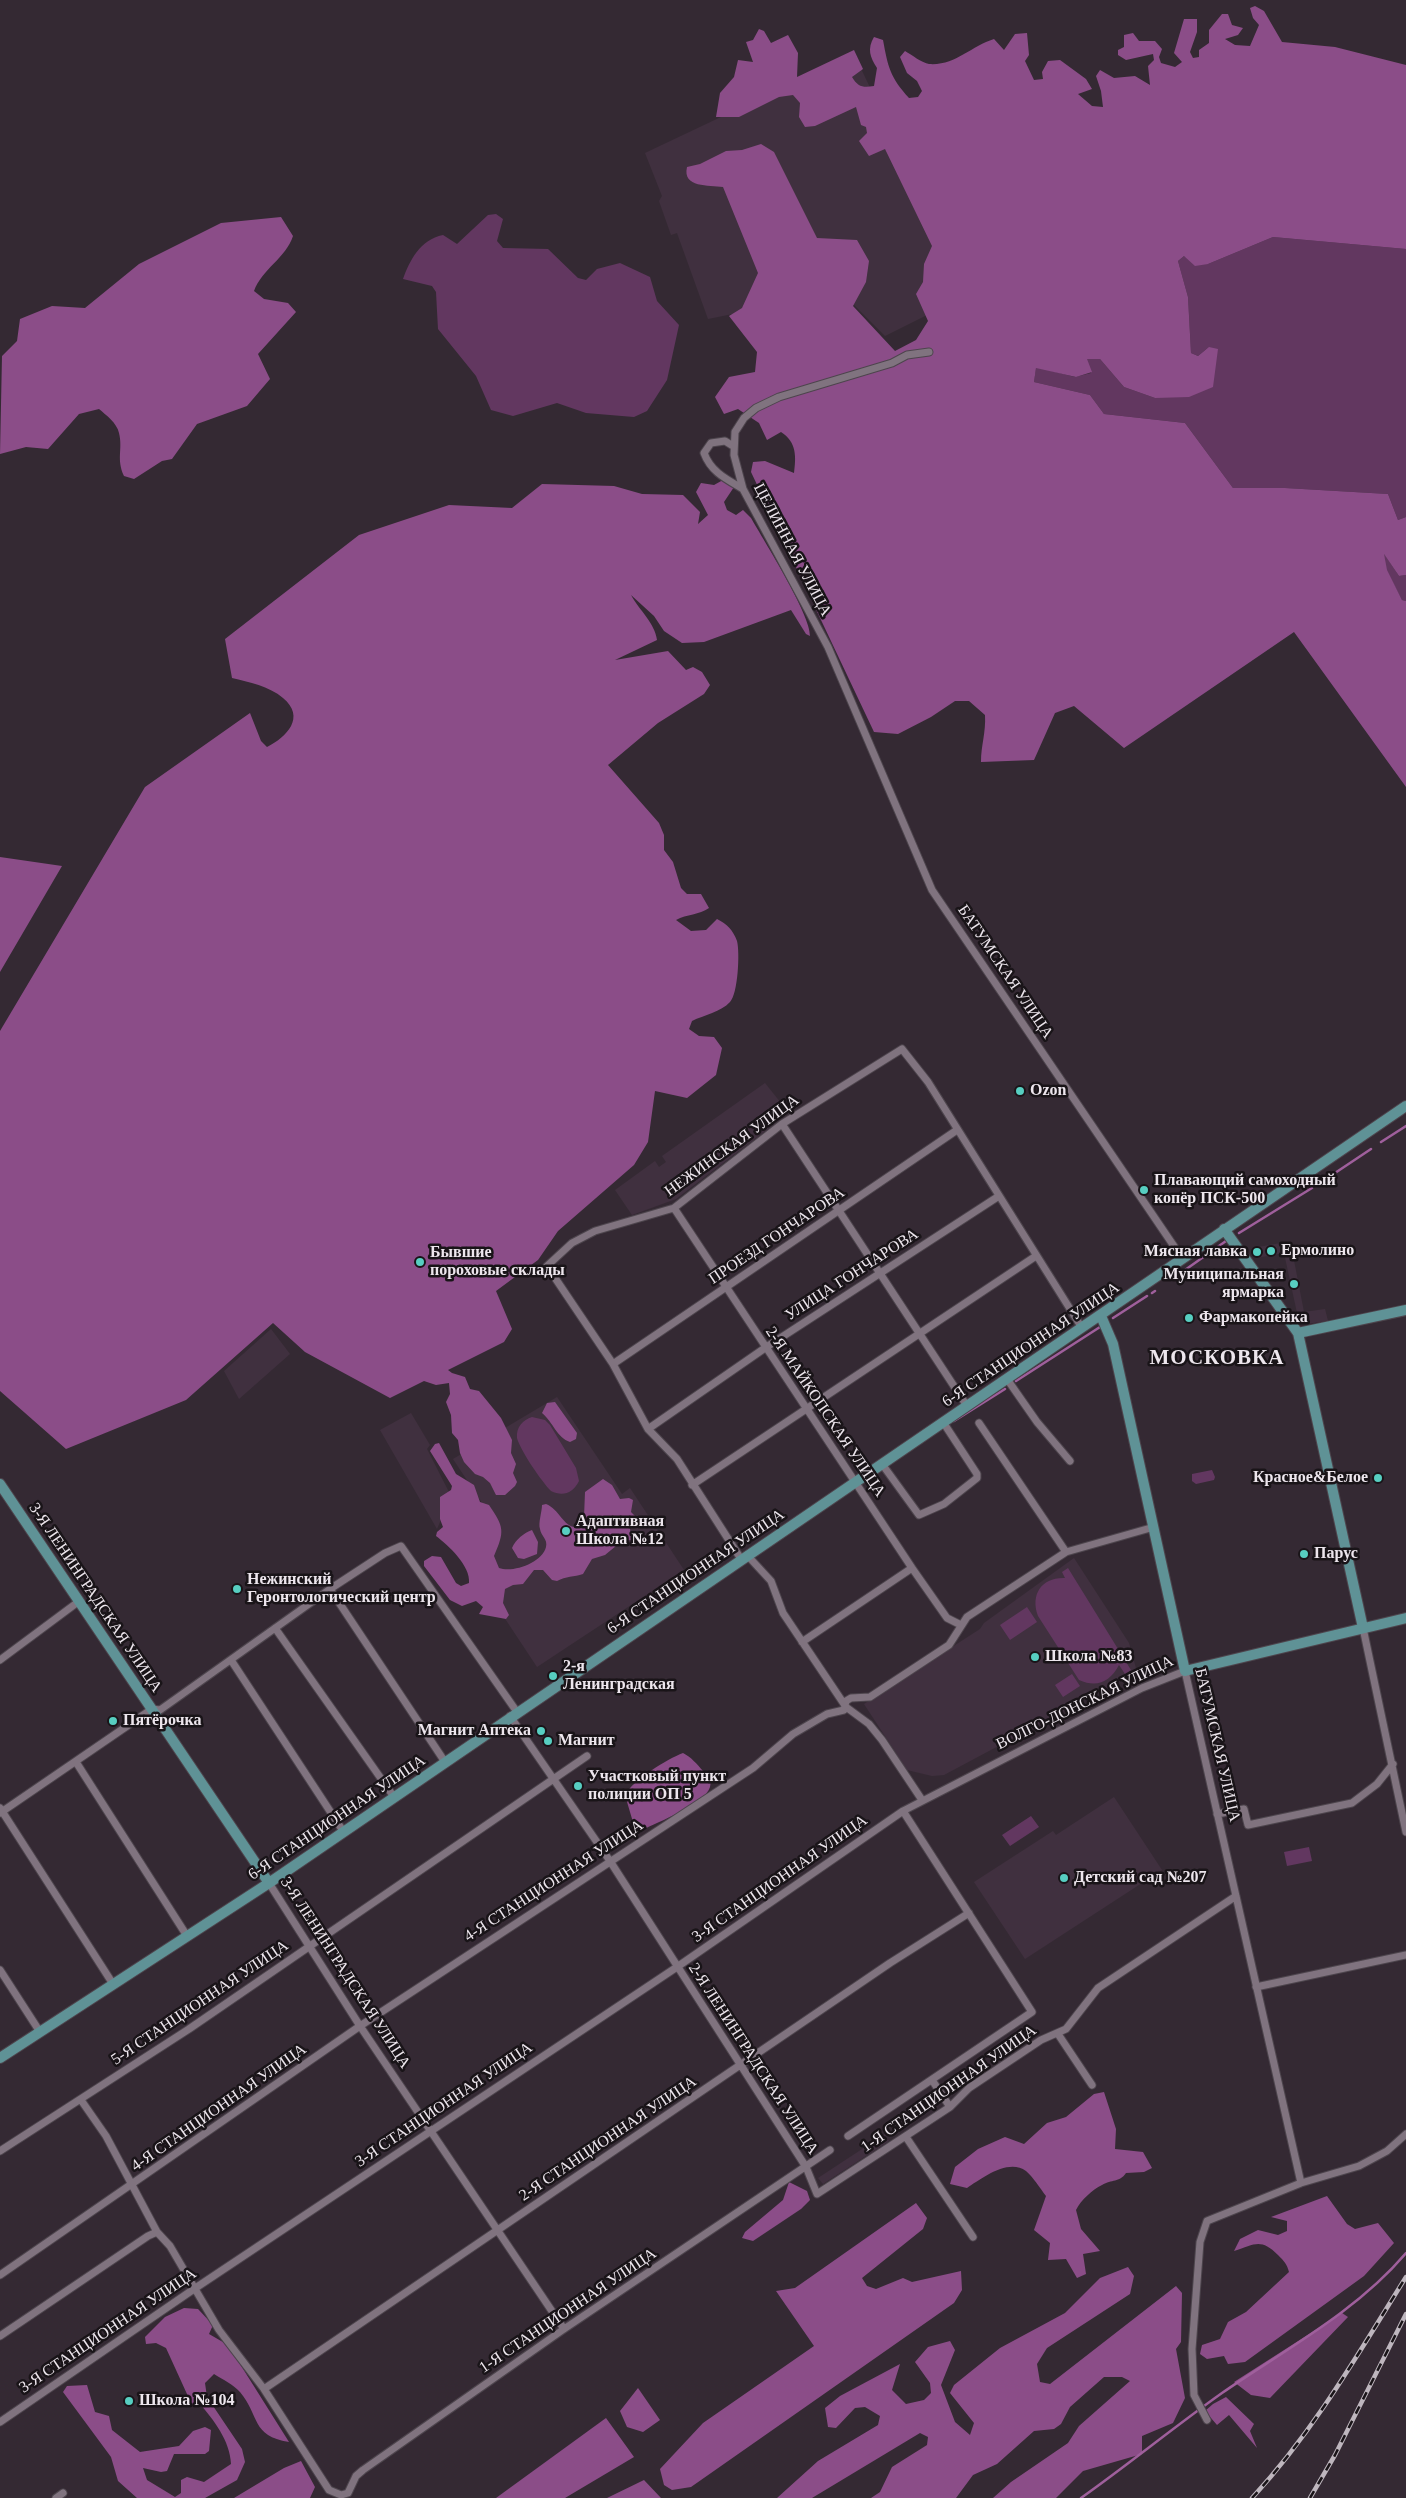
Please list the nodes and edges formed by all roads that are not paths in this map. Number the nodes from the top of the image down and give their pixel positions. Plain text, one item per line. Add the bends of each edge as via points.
1 (929, 352) dead end
2 (734, 446) junction
3 (743, 489) junction
4 (843, 682) joint
5 (1406, 1106) edge
6 (782, 1124) junction
7 (957, 1130) junction
8 (999, 1196) junction
9 (674, 1208) junction
10 (837, 1212) junction
11 (1224, 1229) junction
12 (1036, 1256) junction
13 (1182, 1258) junction
14 (880, 1273) junction
15 (725, 1288) junction
16 (1406, 1310) edge
17 (1101, 1316) junction
18 (1082, 1328) junction
19 (1298, 1333) junction
20 (920, 1334) junction
21 (765, 1348) junction
22 (613, 1364) junction
23 (1007, 1379) junction
24 (967, 1406) junction
25 (808, 1410) junction
26 (943, 1422) junction
27 (979, 1424) dead end
28 (648, 1429) junction
29 (1070, 1461) dead end
30 (882, 1464) junction
31 (856, 1482) junction
32 (0, 1484) edge
33 (692, 1485) junction
34 (1154, 1527) junction
35 (1066, 1552) junction
36 (744, 1557) junction
37 (912, 1568) junction
38 (330, 1590) junction
39 (78, 1602) junction
40 (1406, 1618) edge
41 (961, 1625) junction
42 (275, 1628) junction
43 (1363, 1628) junction
44 (802, 1642) junction
45 (0, 1660) edge
46 (230, 1660) junction
47 (1185, 1671) junction
48 (846, 1707) junction
49 (152, 1709) junction
50 (513, 1714) junction
51 (586, 1756) dead end
52 (76, 1762) junction
53 (445, 1762) junction
54 (1393, 1764) junction
55 (553, 1778) junction
56 (394, 1797) junction
57 (922, 1800) junction
58 (1, 1810) edge
59 (903, 1810) junction
60 (1217, 1814) junction
61 (344, 1831) junction
62 (1406, 1832) edge
63 (610, 1861) junction
64 (269, 1883) junction
65 (1236, 1896) junction
66 (969, 1913) junction
67 (187, 1936) junction
68 (308, 1946) junction
69 (1406, 1955) edge
70 (677, 1967) junction
71 (0, 1970) edge
72 (113, 1984) junction
73 (1256, 1987) junction
74 (360, 2026) junction
75 (40, 2032) junction
76 (1058, 2034) junction
77 (0, 2058) edge
78 (740, 2066) junction
79 (932, 2080) junction
80 (1092, 2085) dead end
81 (81, 2100) junction
82 (950, 2107) junction
83 (431, 2130) junction
84 (1406, 2134) edge
85 (848, 2136) dead end
86 (906, 2137) junction
87 (830, 2150) dead end
88 (0, 2151) edge
89 (806, 2167) junction
90 (1301, 2183) junction
91 (131, 2186) junction
92 (817, 2194) joint
93 (498, 2230) junction
94 (157, 2232) junction
95 (973, 2237) dead end
96 (0, 2275) edge
97 (194, 2289) junction
98 (564, 2329) junction
99 (0, 2336) edge
100 (264, 2389) junction
101 (1207, 2420) dead end
102 (0, 2422) edge
103 (63, 2493) dead end
104 (56, 2498) edge

1 - 2 street, ЦЕЛИННАЯ УЛИЦА via 907,355 892,363 756,408 735,432
2 - 3 street, ЦЕЛИННАЯ УЛИЦА
2 - 3 street via 725,441 712,443 704,453 708,464 718,474
3 - 4 street, ЦЕЛИННАЯ УЛИЦА via 828,647
4 - 13 street, БАТУМСКАЯ УЛИЦА via 932,890
5 - 11 main road, 6-Я СТАНЦИОННАЯ УЛИЦА
6 - 7 street, НЕЖИНСКАЯ УЛИЦА via 902,1049 928,1082
6 - 9 street, НЕЖИНСКАЯ УЛИЦА
6 - 10 street
7 - 8 street
7 - 10 street, ПРОЕЗД ГОНЧАРОВА
8 - 12 street
8 - 14 street, УЛИЦА ГОНЧАРОВА
9 - 15 street, 2-Я МАЙКОПСКАЯ УЛИЦА
9 - 22 street, НЕЖИНСКАЯ УЛИЦА via 595,1231 572,1243 547,1266
10 - 14 street
10 - 15 street, ПРОЕЗД ГОНЧАРОВА
11 - 13 main road, 6-Я СТАНЦИОННАЯ УЛИЦА
11 - 19 main road
12 - 18 street
12 - 20 street
13 - 17 main road, 6-Я СТАНЦИОННАЯ УЛИЦА
14 - 20 street
14 - 21 street, УЛИЦА ГОНЧАРОВА
15 - 21 street, 2-Я МАЙКОПСКАЯ УЛИЦА
15 - 22 street, ПРОЕЗД ГОНЧАРОВА
16 - 19 main road
17 - 18 main road, 6-Я СТАНЦИОННАЯ УЛИЦА
17 - 34 main road, БАТУМСКАЯ УЛИЦА via 1113,1344
18 - 23 main road, 6-Я СТАНЦИОННАЯ УЛИЦА
19 - 43 main road
20 - 24 street
20 - 25 street
21 - 25 street, 2-Я МАЙКОПСКАЯ УЛИЦА
21 - 28 street, УЛИЦА ГОНЧАРОВА
22 - 28 street
23 - 24 main road, 6-Я СТАНЦИОННАЯ УЛИЦА
23 - 29 street
24 - 26 main road, 6-Я СТАНЦИОННАЯ УЛИЦА
25 - 31 street, 2-Я МАЙКОПСКАЯ УЛИЦА
25 - 33 street
26 - 30 main road, 6-Я СТАНЦИОННАЯ УЛИЦА
26 - 30 street via 977,1478 944,1504 919,1515
27 - 35 street
28 - 33 street via 677,1460
30 - 31 main road, 6-Я СТАНЦИОННАЯ УЛИЦА
31 - 36 main road, 6-Я СТАНЦИОННАЯ УЛИЦА
31 - 37 street, 2-Я МАЙКОПСКАЯ УЛИЦА
32 - 39 main road, 3-Я ЛЕНИНГРАДСКАЯ УЛИЦА
33 - 36 street
34 - 35 street, 4-Я СТАНЦИОННАЯ УЛИЦА
34 - 47 main road, БАТУМСКАЯ УЛИЦА
35 - 41 street, 4-Я СТАНЦИОННАЯ УЛИЦА via 967,1617
36 - 44 street via 771,1581 783,1613
36 - 50 main road, 6-Я СТАНЦИОННАЯ УЛИЦА
37 - 41 street, 2-Я МАЙКОПСКАЯ УЛИЦА via 947,1618
37 - 44 street
38 - 42 street
38 - 50 street, 2-Я ЛЕНИНГРАДСКАЯ УЛИЦА via 401,1546
38 - 53 street
39 - 45 street
39 - 49 main road, 3-Я ЛЕНИНГРАДСКАЯ УЛИЦА
40 - 43 main road, ВОЛГО-ДОНСКАЯ УЛИЦА
41 - 48 street, 4-Я СТАНЦИОННАЯ УЛИЦА via 949,1645 870,1698 846,1701
42 - 46 street
42 - 56 street
43 - 47 main road, ВОЛГО-ДОНСКАЯ УЛИЦА
43 - 54 street
44 - 48 street
46 - 49 street via 160,1710
46 - 61 street
47 - 57 street, ВОЛГО-ДОНСКАЯ УЛИЦА via 1142,1688
47 - 60 street, БАТУМСКАЯ УЛИЦА
48 - 57 street via 869,1724
48 - 63 street, 4-Я СТАНЦИОННАЯ УЛИЦА via 793,1734 753,1768
49 - 52 street
49 - 64 main road, 3-Я ЛЕНИНГРАДСКАЯ УЛИЦА
50 - 53 main road, 6-Я СТАНЦИОННАЯ УЛИЦА
50 - 55 street, 2-Я ЛЕНИНГРАДСКАЯ УЛИЦА
51 - 55 street, 5-Я СТАНЦИОННАЯ УЛИЦА
52 - 58 street
52 - 67 street
53 - 56 main road, 6-Я СТАНЦИОННАЯ УЛИЦА
54 - 60 street via 1372,1789 1352,1803 1248,1825 1244,1809
54 - 62 street
55 - 63 street, 2-Я ЛЕНИНГРАДСКАЯ УЛИЦА
55 - 68 street, 5-Я СТАНЦИОННАЯ УЛИЦА
56 - 61 main road, 6-Я СТАНЦИОННАЯ УЛИЦА
57 - 59 street, ВОЛГО-ДОНСКАЯ УЛИЦА
58 - 72 street
59 - 66 street
59 - 70 street, 3-Я СТАНЦИОННАЯ УЛИЦА
60 - 65 street, БАТУМСКАЯ УЛИЦА
61 - 64 main road, 6-Я СТАНЦИОННАЯ УЛИЦА
63 - 70 street, 2-Я ЛЕНИНГРАДСКАЯ УЛИЦА
63 - 74 street, 4-Я СТАНЦИОННАЯ УЛИЦА
64 - 67 main road, 6-Я СТАНЦИОННАЯ УЛИЦА
64 - 68 street, 3-Я ЛЕНИНГРАДСКАЯ УЛИЦА
65 - 73 street, БАТУМСКАЯ УЛИЦА
65 - 76 street, 1-Я СТАНЦИОННАЯ УЛИЦА via 1098,1988 1066,2029
66 - 78 street, 2-Я СТАНЦИОННАЯ УЛИЦА
66 - 79 street, 1-Я СТАНЦИОННАЯ УЛИЦА via 1032,2012
67 - 72 main road, 6-Я СТАНЦИОННАЯ УЛИЦА
68 - 74 street, 3-Я ЛЕНИНГРАДСКАЯ УЛИЦА
68 - 81 street, 5-Я СТАНЦИОННАЯ УЛИЦА
69 - 73 street
70 - 78 street, 2-Я ЛЕНИНГРАДСКАЯ УЛИЦА
70 - 83 street, 3-Я СТАНЦИОННАЯ УЛИЦА
71 - 75 street
72 - 75 main road, 6-Я СТАНЦИОННАЯ УЛИЦА
73 - 90 street, БАТУМСКАЯ УЛИЦА
74 - 83 street, 3-Я ЛЕНИНГРАДСКАЯ УЛИЦА
74 - 91 street, 4-Я СТАНЦИОННАЯ УЛИЦА
75 - 77 main road, 6-Я СТАНЦИОННАЯ УЛИЦА
76 - 80 street
76 - 82 street, 1-Я СТАНЦИОННАЯ УЛИЦА via 1041,2040 969,2088
78 - 89 street, 2-Я ЛЕНИНГРАДСКАЯ УЛИЦА
78 - 93 street, 2-Я СТАНЦИОННАЯ УЛИЦА
79 - 82 street
79 - 85 street, 1-Я СТАНЦИОННАЯ УЛИЦА
81 - 88 street, 5-Я СТАНЦИОННАЯ УЛИЦА
81 - 91 street via 126,2170
82 - 86 street, 1-Я СТАНЦИОННАЯ УЛИЦА
83 - 93 street, 3-Я ЛЕНИНГРАДСКАЯ УЛИЦА
83 - 97 street, 3-Я СТАНЦИОННАЯ УЛИЦА
84 - 90 street via 1386,2151 1359,2166
86 - 92 street, 1-Я СТАНЦИОННАЯ УЛИЦА
86 - 95 street
87 - 89 street, 1-Я СТАНЦИОННАЯ УЛИЦА
89 - 92 street, 2-Я ЛЕНИНГРАДСКАЯ УЛИЦА
89 - 98 street, 1-Я СТАНЦИОННАЯ УЛИЦА
90 - 101 street via 1207,2222 1200,2242 1192,2349 1194,2395
91 - 94 street
91 - 96 street, 4-Я СТАНЦИОННАЯ УЛИЦА
93 - 98 street, 3-Я ЛЕНИНГРАДСКАЯ УЛИЦА
93 - 100 street, 2-Я СТАНЦИОННАЯ УЛИЦА
94 - 97 street via 170,2246
94 - 99 street
97 - 100 street via 219,2330
97 - 102 street, 3-Я СТАНЦИОННАЯ УЛИЦА
98 - 100 street, 1-Я СТАНЦИОННАЯ УЛИЦА via 363,2470 356,2476 348,2493 342,2496 330,2490
103 - 104 street

